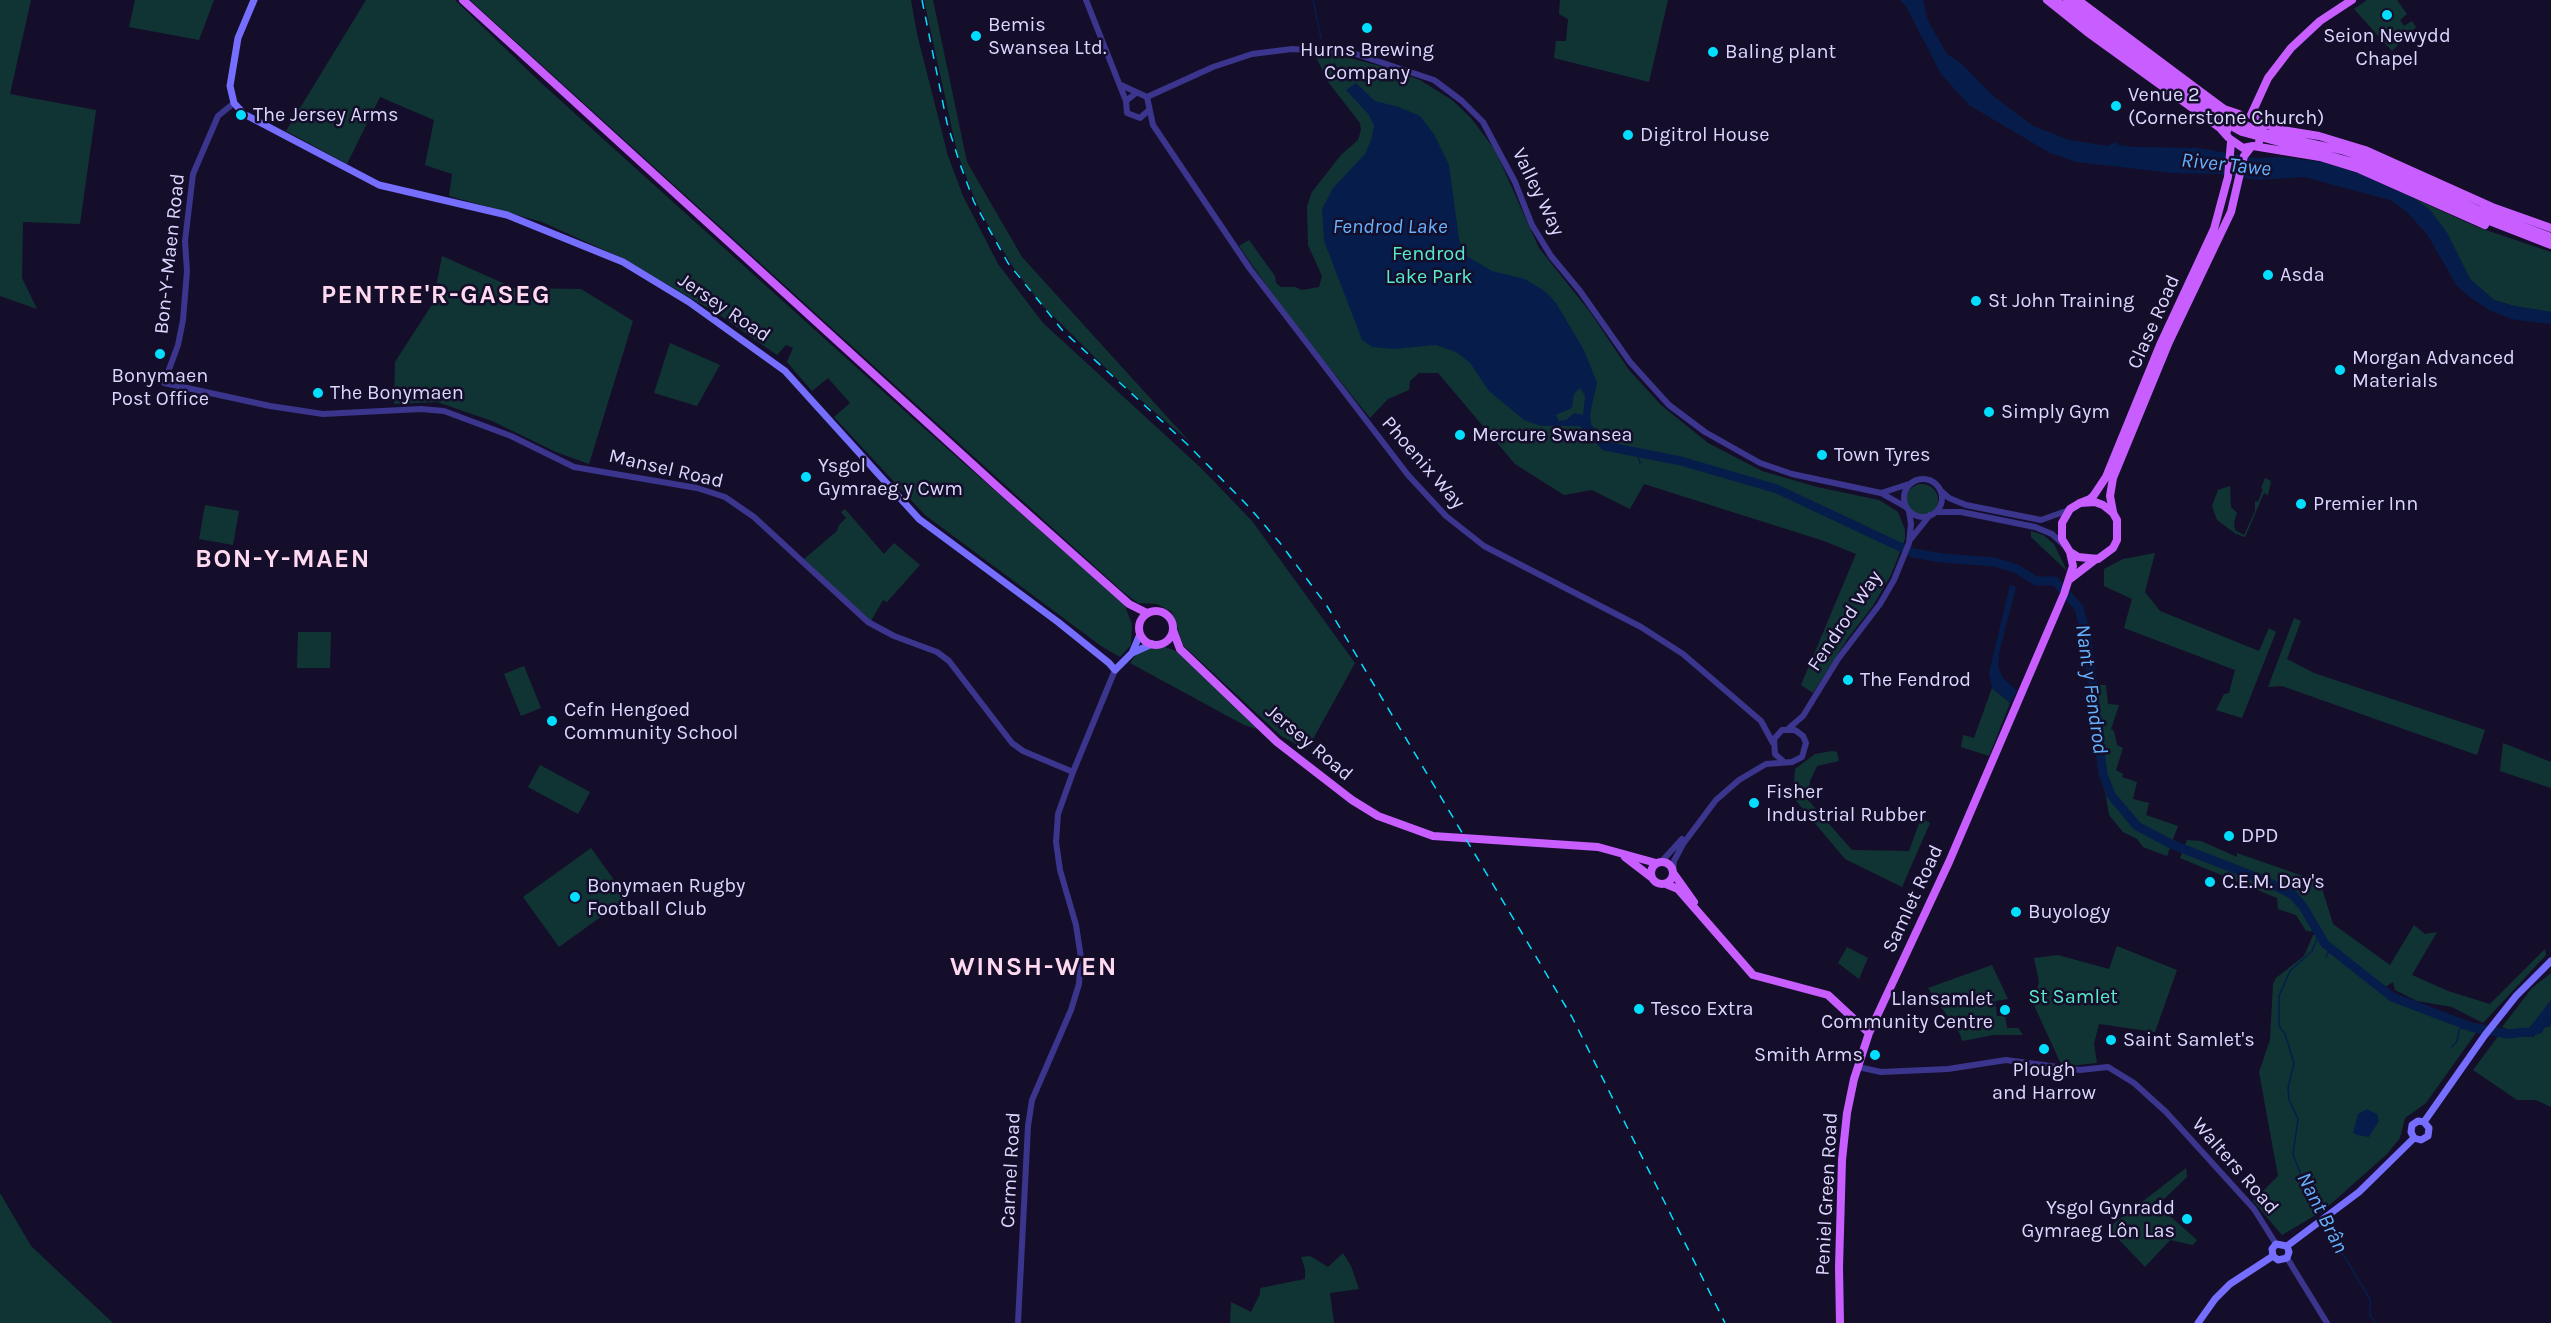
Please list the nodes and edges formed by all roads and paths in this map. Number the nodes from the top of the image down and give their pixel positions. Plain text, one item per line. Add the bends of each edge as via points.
1 (254, 0) edge
2 (463, 0) edge
3 (1086, 0) edge
4 (2047, 0) edge
5 (2055, 0) edge
6 (2067, 0) edge
7 (2078, 0) edge
8 (2352, 0) edge
9 (1120, 85) junction
10 (1136, 93) junction
11 (1147, 97) junction
12 (1126, 101) junction
13 (234, 103) junction
14 (1149, 110) junction
15 (2237, 115) junction
16 (2253, 116) junction
17 (1136, 118) junction
18 (1153, 125) junction
19 (2229, 136) junction
20 (2254, 145) junction
21 (2551, 228) edge
22 (2507, 229) junction
23 (2551, 236) edge
24 (2551, 245) edge
25 (164, 383) joint
26 (1910, 483) junction
27 (1940, 490) junction
28 (1881, 493) junction
29 (2080, 503) junction
30 (1908, 509) junction
31 (2070, 509) junction
32 (1933, 513) junction
33 (2113, 513) junction
34 (1909, 543) junction
35 (2068, 549) junction
36 (2102, 557) junction
37 (2069, 582) junction
38 (1129, 604) junction
39 (1147, 613) junction
40 (1139, 622) junction
41 (1173, 630) junction
42 (1140, 634) junction
43 (1163, 643) junction
44 (1152, 644) junction
45 (1180, 649) junction
46 (1132, 653) junction
47 (1115, 670) junction
48 (1803, 716) junction
49 (1761, 721) junction
50 (1785, 729) junction
51 (1803, 736) junction
52 (1773, 746) junction
53 (1784, 762) junction
54 (1766, 764) junction
55 (1073, 771) junction
56 (1692, 828) junction
57 (1580, 846) junction
58 (1658, 863) junction
59 (1673, 873) junction
60 (1651, 877) junction
61 (1666, 884) junction
62 (1700, 913) junction
63 (2551, 961) edge
64 (1881, 1009) junction
65 (1858, 1022) junction
66 (1869, 1033) junction
67 (1858, 1067) junction
68 (2424, 1122) junction
69 (2414, 1138) junction
70 (2276, 1244) junction
71 (2287, 1246) junction
72 (2273, 1256) junction
73 (2286, 1258) junction
74 (1018, 1323) edge
75 (1840, 1323) edge
76 (2198, 1323) edge
77 (2327, 1323) edge

1 - 13 main road via 236,49 230,86
2 - 38 main road
3 - 9 street
4 - 19 main road
5 - 22 main road via 2229,126 2255,137 2364,165
6 - 23 main road via 2232,120 2268,134 2366,158 2476,209
7 - 15 main road
8 - 16 main road via 2320,21 2291,48 2268,78
9 - 10 street
9 - 12 street
10 - 11 street
10 - 12 street
11 - 14 street
11 - 28 street, Valley Way via 1252,54 1292,49 1353,53 1434,80 1483,122 1551,256 1630,362 1669,405 1705,432 1760,463
12 - 17 street via 1127,113
13 - 25 street, Bon-Y-Maen Road via 218,116 193,174 185,241 183,320
13 - 47 main road, Jersey Road via 251,118 379,185 466,204 536,226 623,262 689,302 785,371 919,519 1022,594
14 - 17 street
14 - 18 street, Phoenix Way
15 - 16 main road
15 - 19 main road, bridge via 2228,124
16 - 20 main road, bridge via 2263,128
16 - 21 main road via 2276,129 2319,136 2365,150 2492,207
17 - 18 street
18 - 49 street, Phoenix Way via 1268,293 1408,475 1446,516 1484,546 1659,637 1697,664
19 - 20 main road via 2243,148
19 - 29 main road, Clase Road via 2232,155 2214,229 2160,345 2106,477 2094,495
20 - 22 main road via 2339,162 2460,216
20 - 33 main road, Clase Road via 2244,156 2231,212 2169,342 2113,478
22 - 24 main road
25 - 55 street, Mansel Road via 322,414 444,411 511,436 574,467 697,488 725,497 761,523 868,622 937,652 954,665 1023,751
26 - 27 street via 1926,479
26 - 28 street
26 - 30 street via 1904,493
27 - 31 street via 1966,505 2041,520
27 - 32 street via 1941,499
28 - 30 street, Valley Way
29 - 31 main road
29 - 33 main road via 2095,502
30 - 32 street via 1917,516
30 - 34 street, Fendrod Way
31 - 35 main road via 2062,523 2062,539
32 - 34 street, Fendrod Way
32 - 35 street via 1961,512 2044,529
33 - 36 main road via 2119,530 2117,540
34 - 48 street, Fendrod Way via 1880,604 1838,659
35 - 36 main road via 2088,560
35 - 37 main road via 2073,566
36 - 37 main road
37 - 64 main road, Samlet Road via 1949,862
38 - 39 main road
38 - 40 main road
39 - 40 main road
39 - 41 main road via 1163,612 1171,619
40 - 42 main road
41 - 43 main road
41 - 45 main road, Jersey Road
42 - 44 main road
42 - 46 main road, Carmel Road
43 - 44 main road
43 - 45 main road, Jersey Road
44 - 46 main road, Carmel Road
45 - 57 main road, Jersey Road via 1277,741 1378,816 1433,836
46 - 47 main road, Carmel Road
47 - 55 street, Carmel Road
48 - 50 street, Fendrod Way
48 - 51 street
49 - 50 street, Phoenix Way
49 - 52 street, Phoenix Way
50 - 51 street
50 - 52 street
51 - 53 street via 1806,746 1802,757
52 - 53 street
52 - 54 street
53 - 54 street
54 - 56 street via 1722,795
55 - 74 street, Carmel Road via 1058,814 1056,842 1076,925 1081,958 1079,984 1032,1100
56 - 58 street
56 - 59 street via 1677,854
57 - 58 main road via 1611,849
57 - 60 main road via 1624,856
58 - 59 main road via 1670,865
58 - 60 main road
59 - 61 main road
59 - 62 main road
60 - 61 main road
61 - 62 main road via 1678,889
62 - 65 main road via 1753,975 1822,993
63 - 68 main road via 2492,1026
64 - 65 main road via 1874,1017
64 - 66 main road, Samlet Road
65 - 66 main road
66 - 67 main road, Peniel Green Road
67 - 70 street, Walters Road via 1881,1072 1948,1069 2006,1060 2080,1070 2108,1067 2134,1083 2166,1112 2254,1209
67 - 75 main road, Peniel Green Road via 1844,1136
68 - 69 main road via 2412,1125
68 - 69 main road via 2429,1128 2428,1136
69 - 71 main road via 2360,1192
70 - 71 main road
70 - 72 main road
71 - 73 main road
72 - 73 main road
72 - 76 main road via 2230,1284
73 - 77 street

